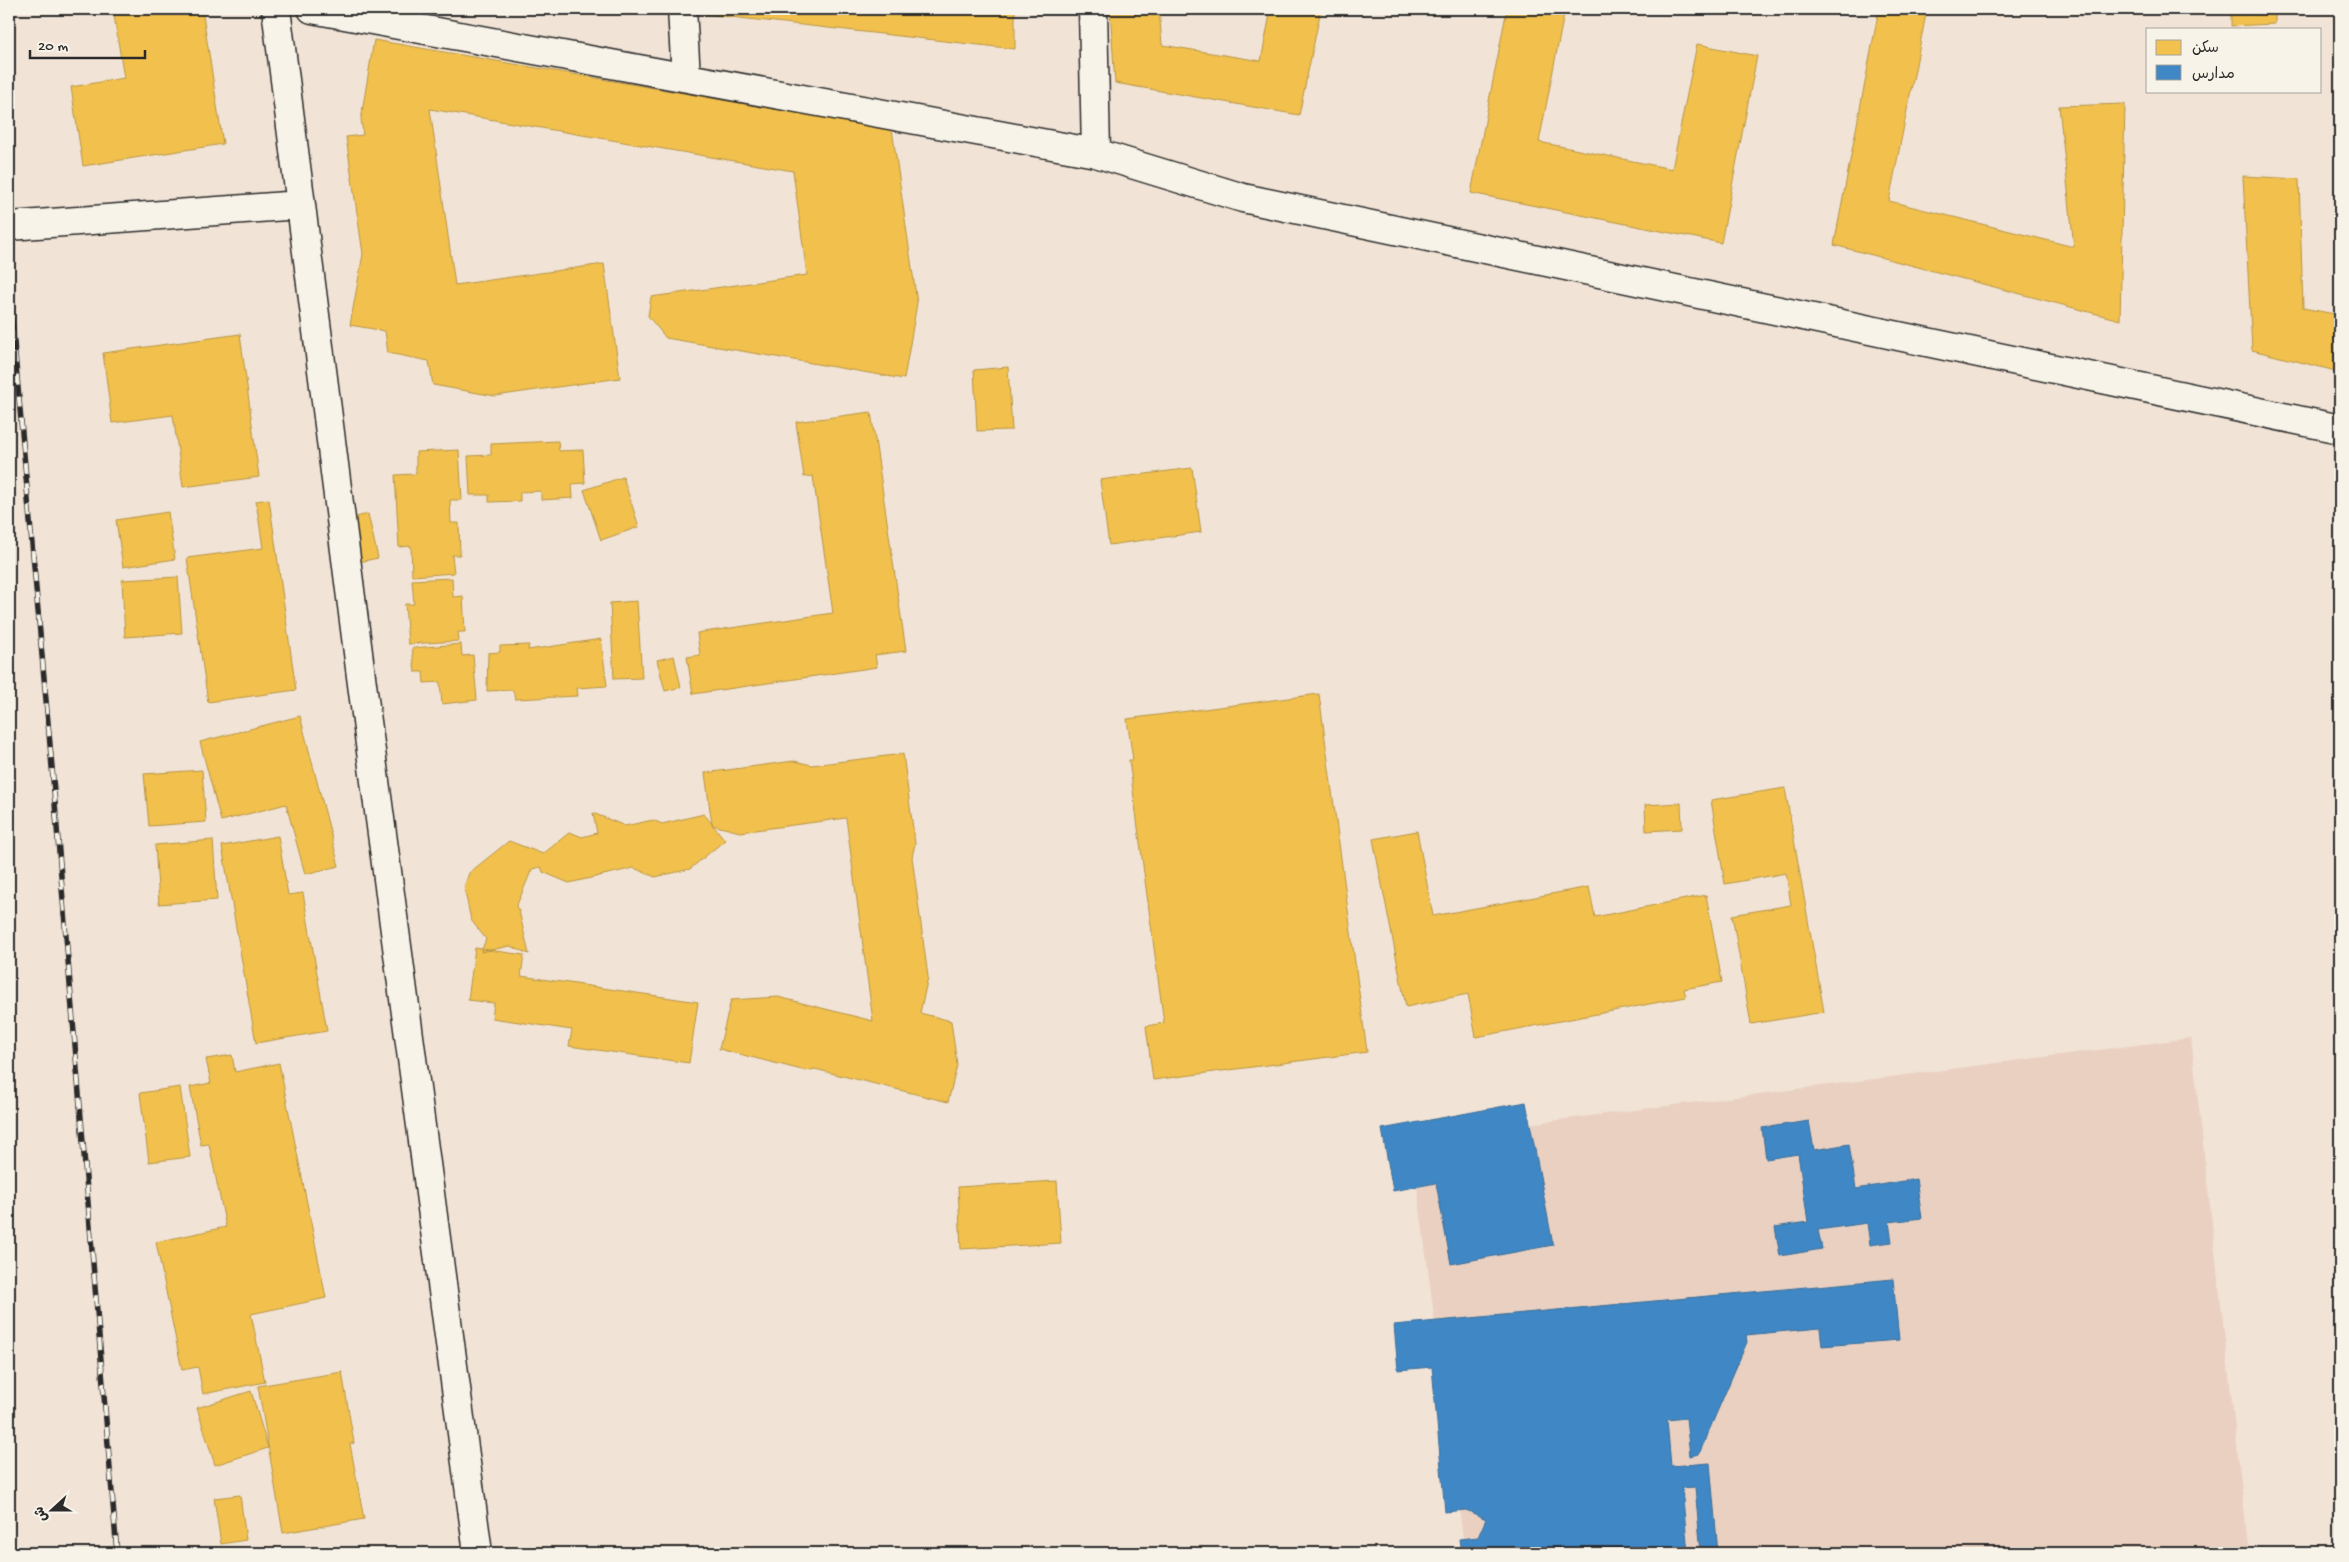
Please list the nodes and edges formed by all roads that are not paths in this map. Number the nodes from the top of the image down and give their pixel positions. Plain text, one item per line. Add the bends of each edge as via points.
1 (276, 9) edge
2 (312, 9) edge
3 (682, 9) edge
4 (1093, 9) edge
5 (686, 77) junction
6 (1096, 153) junction
7 (300, 205) junction
8 (9, 226) edge
9 (2340, 429) edge
10 (478, 1553) edge

1 - 7 street
2 - 5 street
3 - 5 street
4 - 6 street
5 - 6 street
6 - 9 street via 1243,198
7 - 8 street
7 - 10 street

